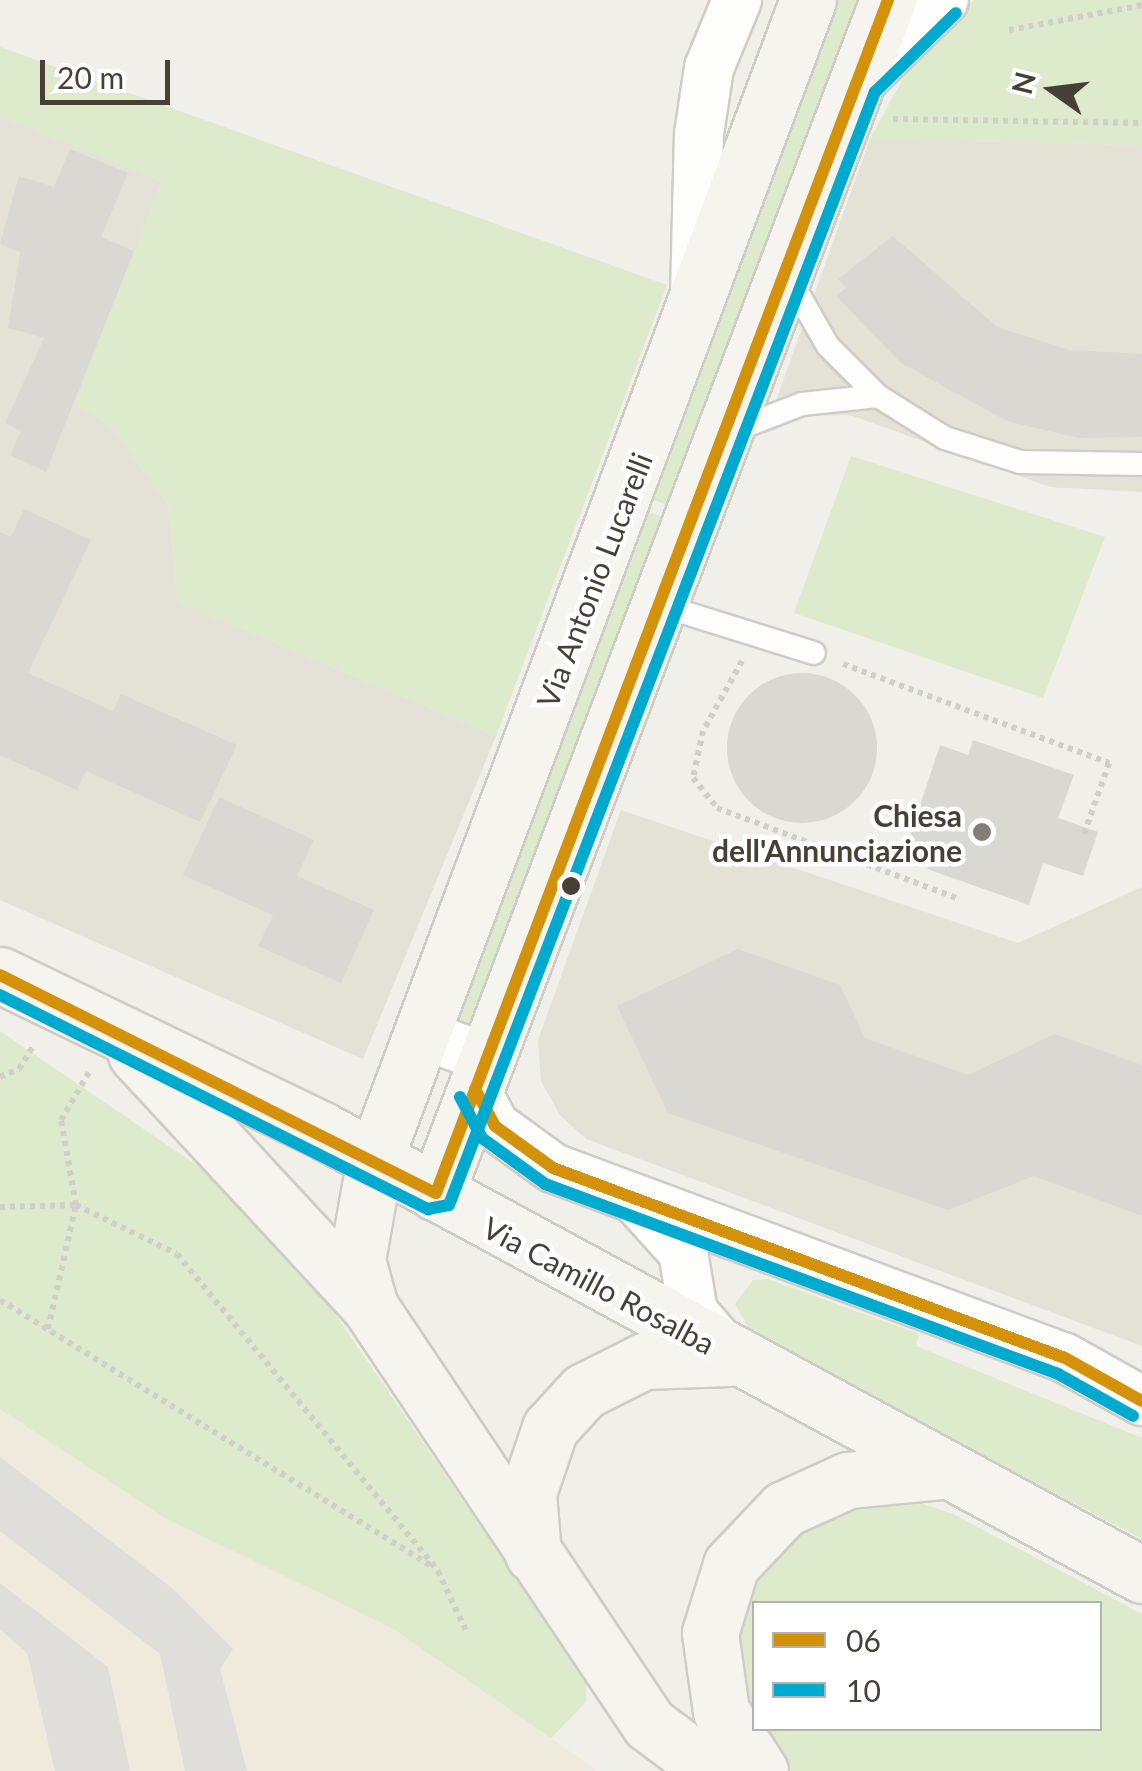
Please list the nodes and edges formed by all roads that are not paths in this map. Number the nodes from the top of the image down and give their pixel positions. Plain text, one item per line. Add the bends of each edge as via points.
1 (737, 0) edge
2 (808, 0) edge
3 (888, 0) edge
4 (944, 0) edge
5 (853, 101) junction
6 (788, 274) junction
7 (696, 304) junction
8 (878, 396) junction
9 (727, 433) junction
10 (1142, 464) edge
11 (654, 603) junction
12 (814, 653) road end
13 (0, 975) edge
14 (114, 1030) junction
15 (422, 1034) junction
16 (480, 1074) junction
17 (375, 1158) junction
18 (436, 1193) junction
19 (632, 1196) junction
20 (370, 1307) junction
21 (733, 1358) junction
22 (1142, 1401) edge
23 (944, 1471) junction
24 (534, 1554) junction
25 (1142, 1575) edge
26 (702, 1769) edge
27 (760, 1771) edge

1 - 7 street via 709,68 699,134
2 - 7 street, Via Antonio Lucarelli
3 - 5 street
4 - 5 street
5 - 6 street
6 - 8 lane via 828,346
6 - 9 street
7 - 15 street, Via Antonio Lucarelli
8 - 9 lane via 802,404
8 - 10 lane via 945,438 1020,462
9 - 11 street
11 - 12 lane
11 - 16 street
13 - 14 street, Via Camillo Rosalba
14 - 17 street, Via Camillo Rosalba
14 - 20 street
15 - 16 street
15 - 17 street, Via Antonio Lucarelli
16 - 18 street
16 - 19 street via 525,1152
17 - 18 street, Via Camillo Rosalba
17 - 20 street, Via Antonio Lucarelli via 357,1260
18 - 21 street, Via Camillo Rosalba
19 - 21 street via 683,1252 693,1312
19 - 22 street via 1065,1358
20 - 24 street
21 - 23 street, Via Camillo Rosalba
21 - 24 street via 644,1361 584,1391 550,1428 528,1493
23 - 25 street, Via Camillo Rosalba
23 - 27 street via 848,1480 784,1508 731,1565 710,1633 721,1711
24 - 26 street via 649,1724

